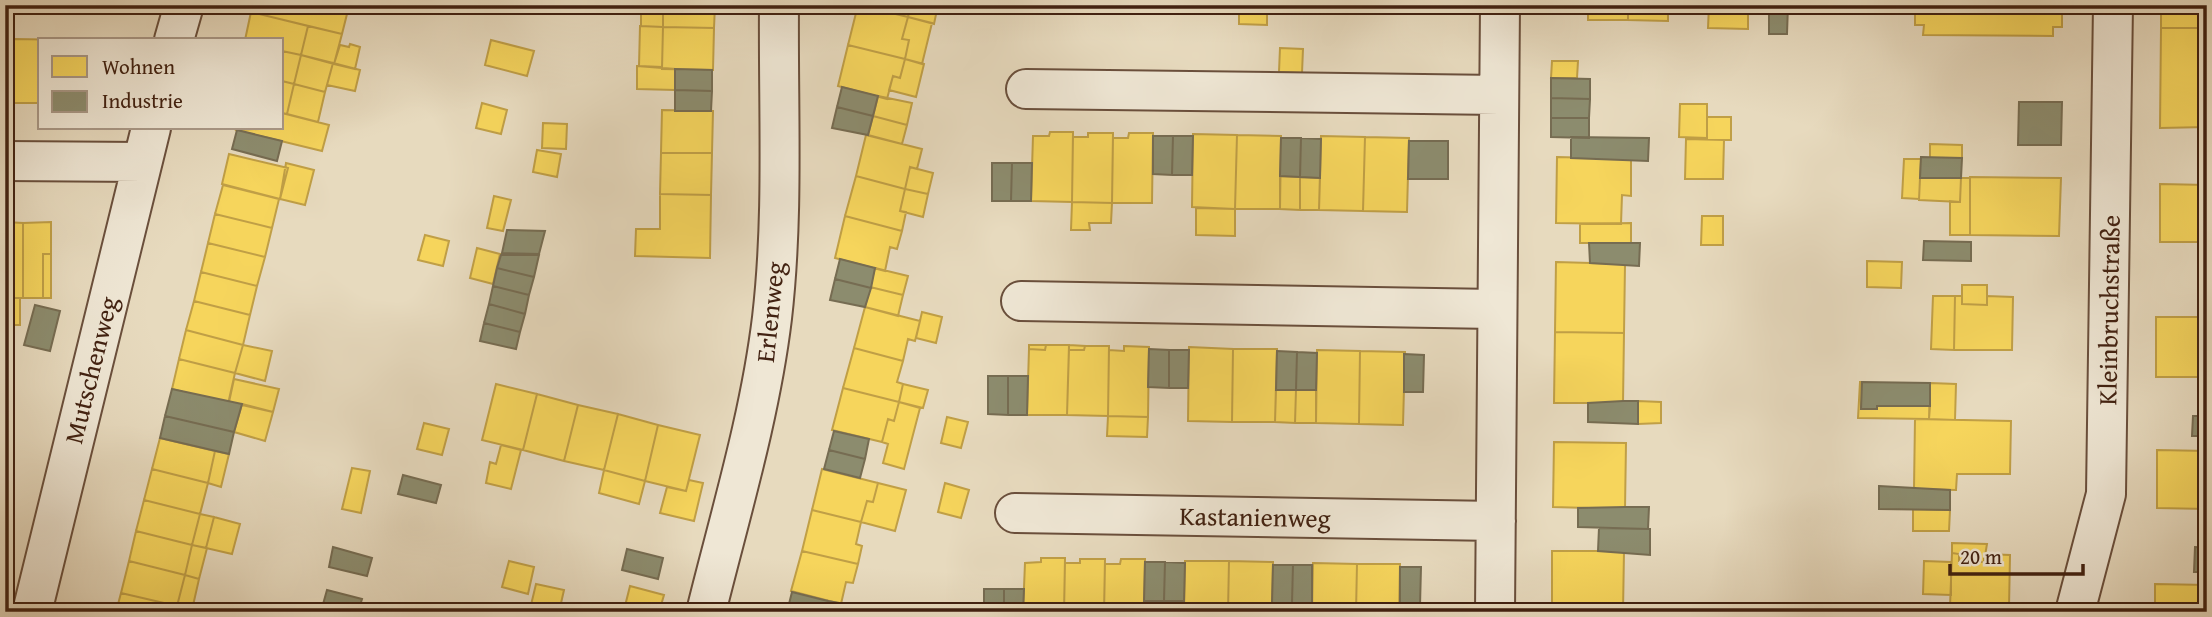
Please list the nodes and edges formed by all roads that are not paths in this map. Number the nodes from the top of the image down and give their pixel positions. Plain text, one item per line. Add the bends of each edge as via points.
1 (184, 5) edge
2 (779, 5) edge
3 (1500, 5) edge
4 (2113, 5) edge
5 (175, 38) edge
6 (1026, 89) dead end
7 (1499, 95) junction
8 (146, 145) edge
9 (5, 162) edge
10 (1021, 301) dead end
11 (1495, 309) junction
12 (1015, 513) dead end
13 (1496, 521) junction
14 (32, 612) edge
15 (706, 612) edge
16 (1495, 612) edge
17 (2075, 612) edge

1 - 5 street
2 - 15 street, Erlenweg via 777,251 772,316 764,376
3 - 7 street
4 - 17 street, Kleinbruchstraße via 2106,494
6 - 7 street
7 - 11 street
8 - 9 street
8 - 14 street, Mutschenweg
10 - 11 street
11 - 13 street
12 - 13 street, Kastanienweg
13 - 16 street

